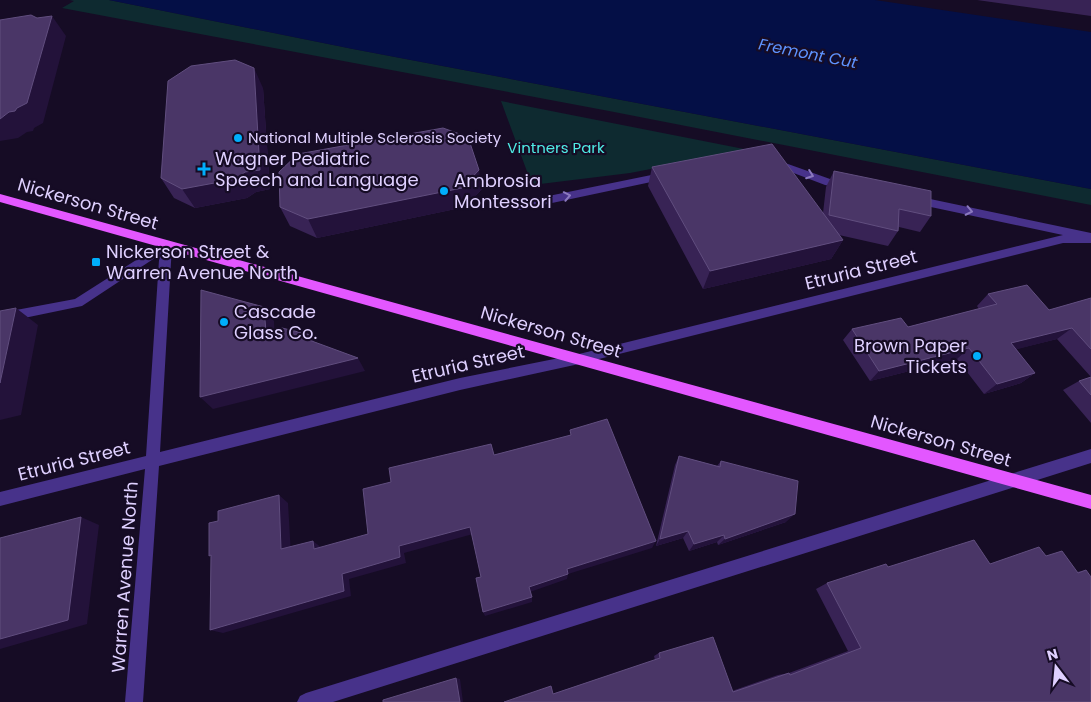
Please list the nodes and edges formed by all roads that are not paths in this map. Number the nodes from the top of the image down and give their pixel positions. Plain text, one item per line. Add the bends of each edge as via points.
1 (766, 159) edge
2 (675, 175) edge
3 (858, 188) edge
4 (0, 198) edge
5 (906, 198) edge
6 (519, 206) dead end
7 (1091, 238) edge
8 (166, 246) junction
9 (0, 318) edge
10 (579, 359) junction
11 (1091, 456) edge
12 (152, 462) junction
13 (1010, 480) junction
14 (0, 499) edge
15 (1091, 502) edge
16 (134, 702) edge
17 (306, 702) edge

1 -> 3 street via 829,182
6 -> 2 street
4 - 8 main road, Nickerson Street
5 -> 7 street
7 - 10 street, Etruria Street via 1063,239
8 - 9 street via 78,303
8 - 10 main road, Nickerson Street
8 - 12 street, Warren Avenue North
10 - 12 street, Etruria Street via 460,384
10 - 13 main road, Nickerson Street
11 - 13 street
12 - 14 street, Etruria Street
12 - 16 street, Warren Avenue North
13 - 15 main road, Nickerson Street
13 - 17 street

